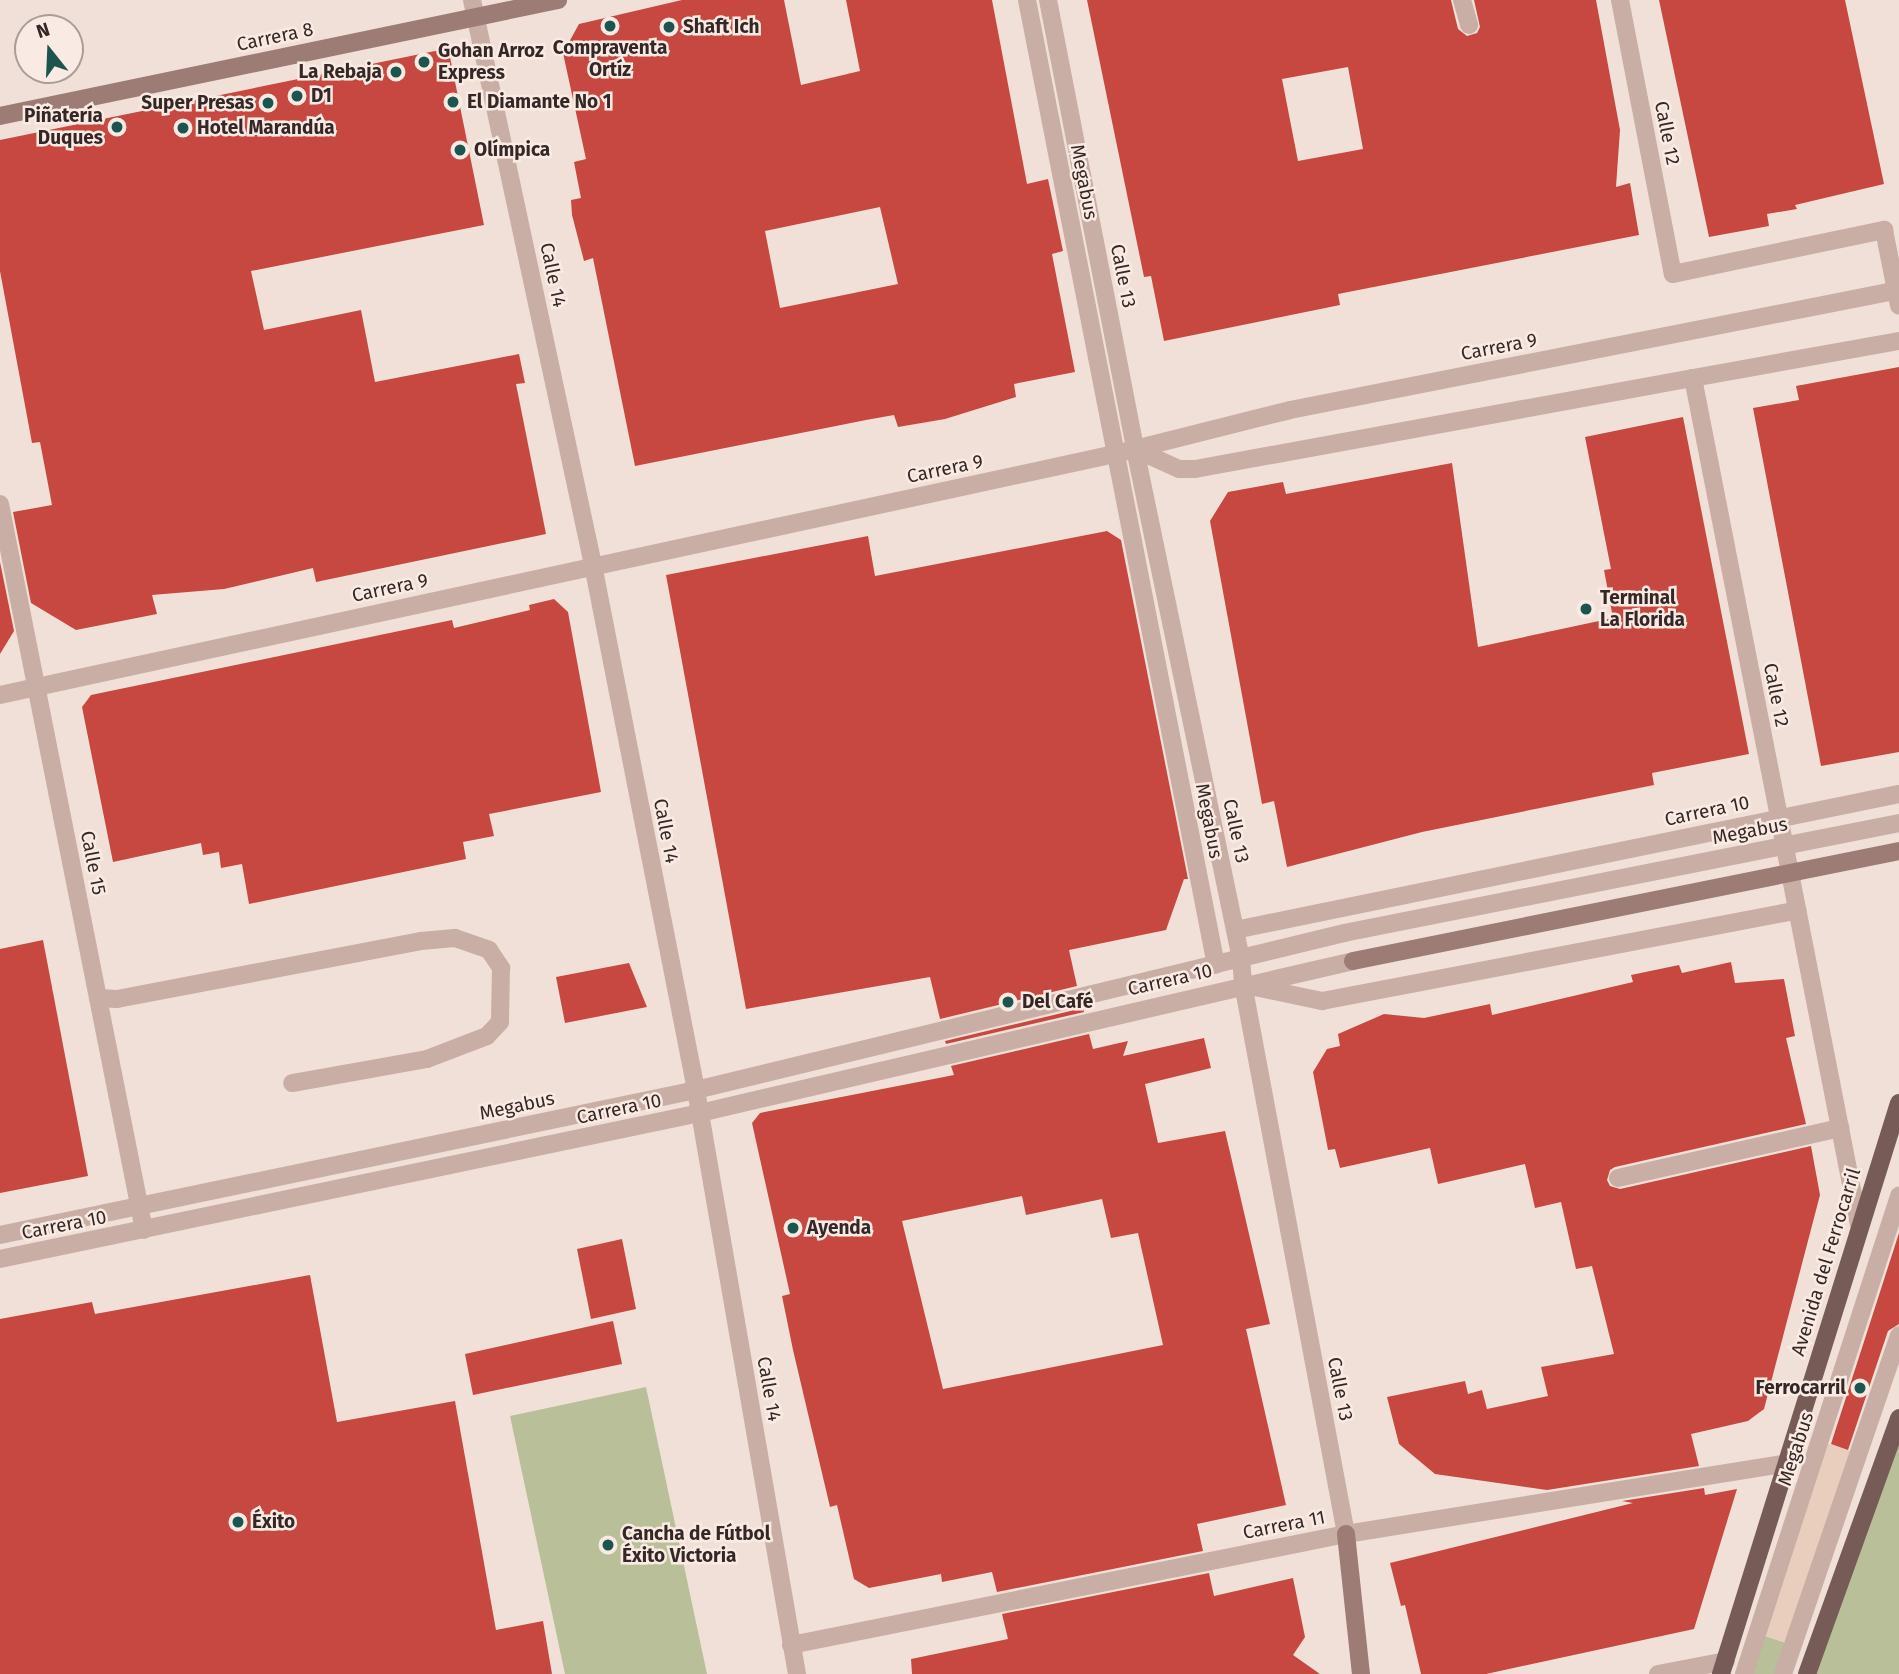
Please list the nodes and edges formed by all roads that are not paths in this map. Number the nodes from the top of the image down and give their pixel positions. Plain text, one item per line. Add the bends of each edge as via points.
1 (558, 0) edge
2 (1027, 0) edge
3 (1048, 0) edge
4 (1462, 0) edge
5 (1620, 0) edge
6 (474, 8) edge
7 (1469, 25) dead end
8 (0, 116) edge
9 (1891, 229) edge
10 (1899, 290) edge
11 (1899, 306) edge
12 (1899, 341) edge
13 (1693, 378) junction
14 (1135, 449) junction
15 (1115, 454) junction
16 (0, 504) edge
17 (593, 565) junction
18 (37, 687) junction
19 (0, 695) edge
20 (1899, 794) edge
21 (1778, 818) junction
22 (1899, 823) edge
23 (1899, 850) edge
24 (1797, 910) junction
25 (1235, 930) junction
26 (1241, 958) junction
27 (1353, 961) joint
28 (1216, 965) junction
29 (1243, 984) junction
30 (98, 998) junction
31 (292, 1083) dead end
32 (696, 1090) junction
33 (1899, 1103) edge
34 (700, 1113) junction
35 (1840, 1128) junction
36 (1618, 1178) dead end
37 (1899, 1196) edge
38 (140, 1206) junction
39 (1859, 1225) junction
40 (144, 1230) junction
41 (0, 1235) edge
42 (0, 1259) edge
43 (1899, 1335) edge
44 (1898, 1429) edge
45 (1787, 1462) junction
46 (1346, 1534) junction
47 (791, 1644) junction
48 (1723, 1668) edge
49 (797, 1674) edge
50 (1361, 1674) edge
51 (1658, 1674) edge
52 (1744, 1674) edge
53 (1783, 1674) edge
54 (1807, 1674) edge

1 - 6 main road, Carrera 8
2 - 15 street, Megabus
3 - 14 street, Calle 13
4 - 7 street
5 - 9 street, Calle 12 via 1672,274
6 - 8 main road, Carrera 8
6 - 17 street, Calle 14
9 - 11 street, Calle 12
10 - 14 street, Carrera 9 via 1290,410
12 - 13 street
13 - 14 street via 1195,469 1179,469
13 - 21 street, Calle 12
14 - 15 street, Carrera 9
14 - 25 street, Calle 13
15 - 17 street, Carrera 9
15 - 28 street, Megabus
16 - 18 street, Calle 15
17 - 18 street, Carrera 9
17 - 32 street, Calle 14
18 - 19 street, Carrera 9
18 - 30 street, Calle 15
20 - 21 street, Carrera 10
21 - 24 street, Calle 12
21 - 25 street, Carrera 10
22 - 26 street, Megabus via 1343,933
23 - 27 main road, Carrera 10
24 - 29 street, Carrera 10 via 1322,1001
24 - 35 street, Calle 12
25 - 26 street, Calle 13
26 - 28 street, Megabus
26 - 29 street, Calle 13
27 - 29 street, Carrera 10
28 - 32 street, Megabus
29 - 34 street, Carrera 10
29 - 46 street, Calle 13
30 - 31 street via 117,999 455,938 489,950 501,968 500,1021 487,1036 427,1059
30 - 38 street, Calle 15
32 - 34 street, Calle 14
32 - 38 street, Megabus
33 - 39 main road, Avenida del Ferrocarril
34 - 40 street, Carrera 10
34 - 47 street, Calle 14
35 - 36 street
35 - 39 street, Calle 12
37 - 52 street, Megabus
38 - 40 street, Calle 15
38 - 41 street, Megabus
39 - 45 main road, Avenida del Ferrocarril
40 - 42 street, Carrera 10
43 - 53 street
44 - 54 main road
45 - 46 street, Carrera 11
45 - 48 main road, Avenida del Ferrocarril
46 - 47 street, Carrera 11
46 - 50 main road, Calle 13
47 - 49 street, Calle 14
48 - 51 street

